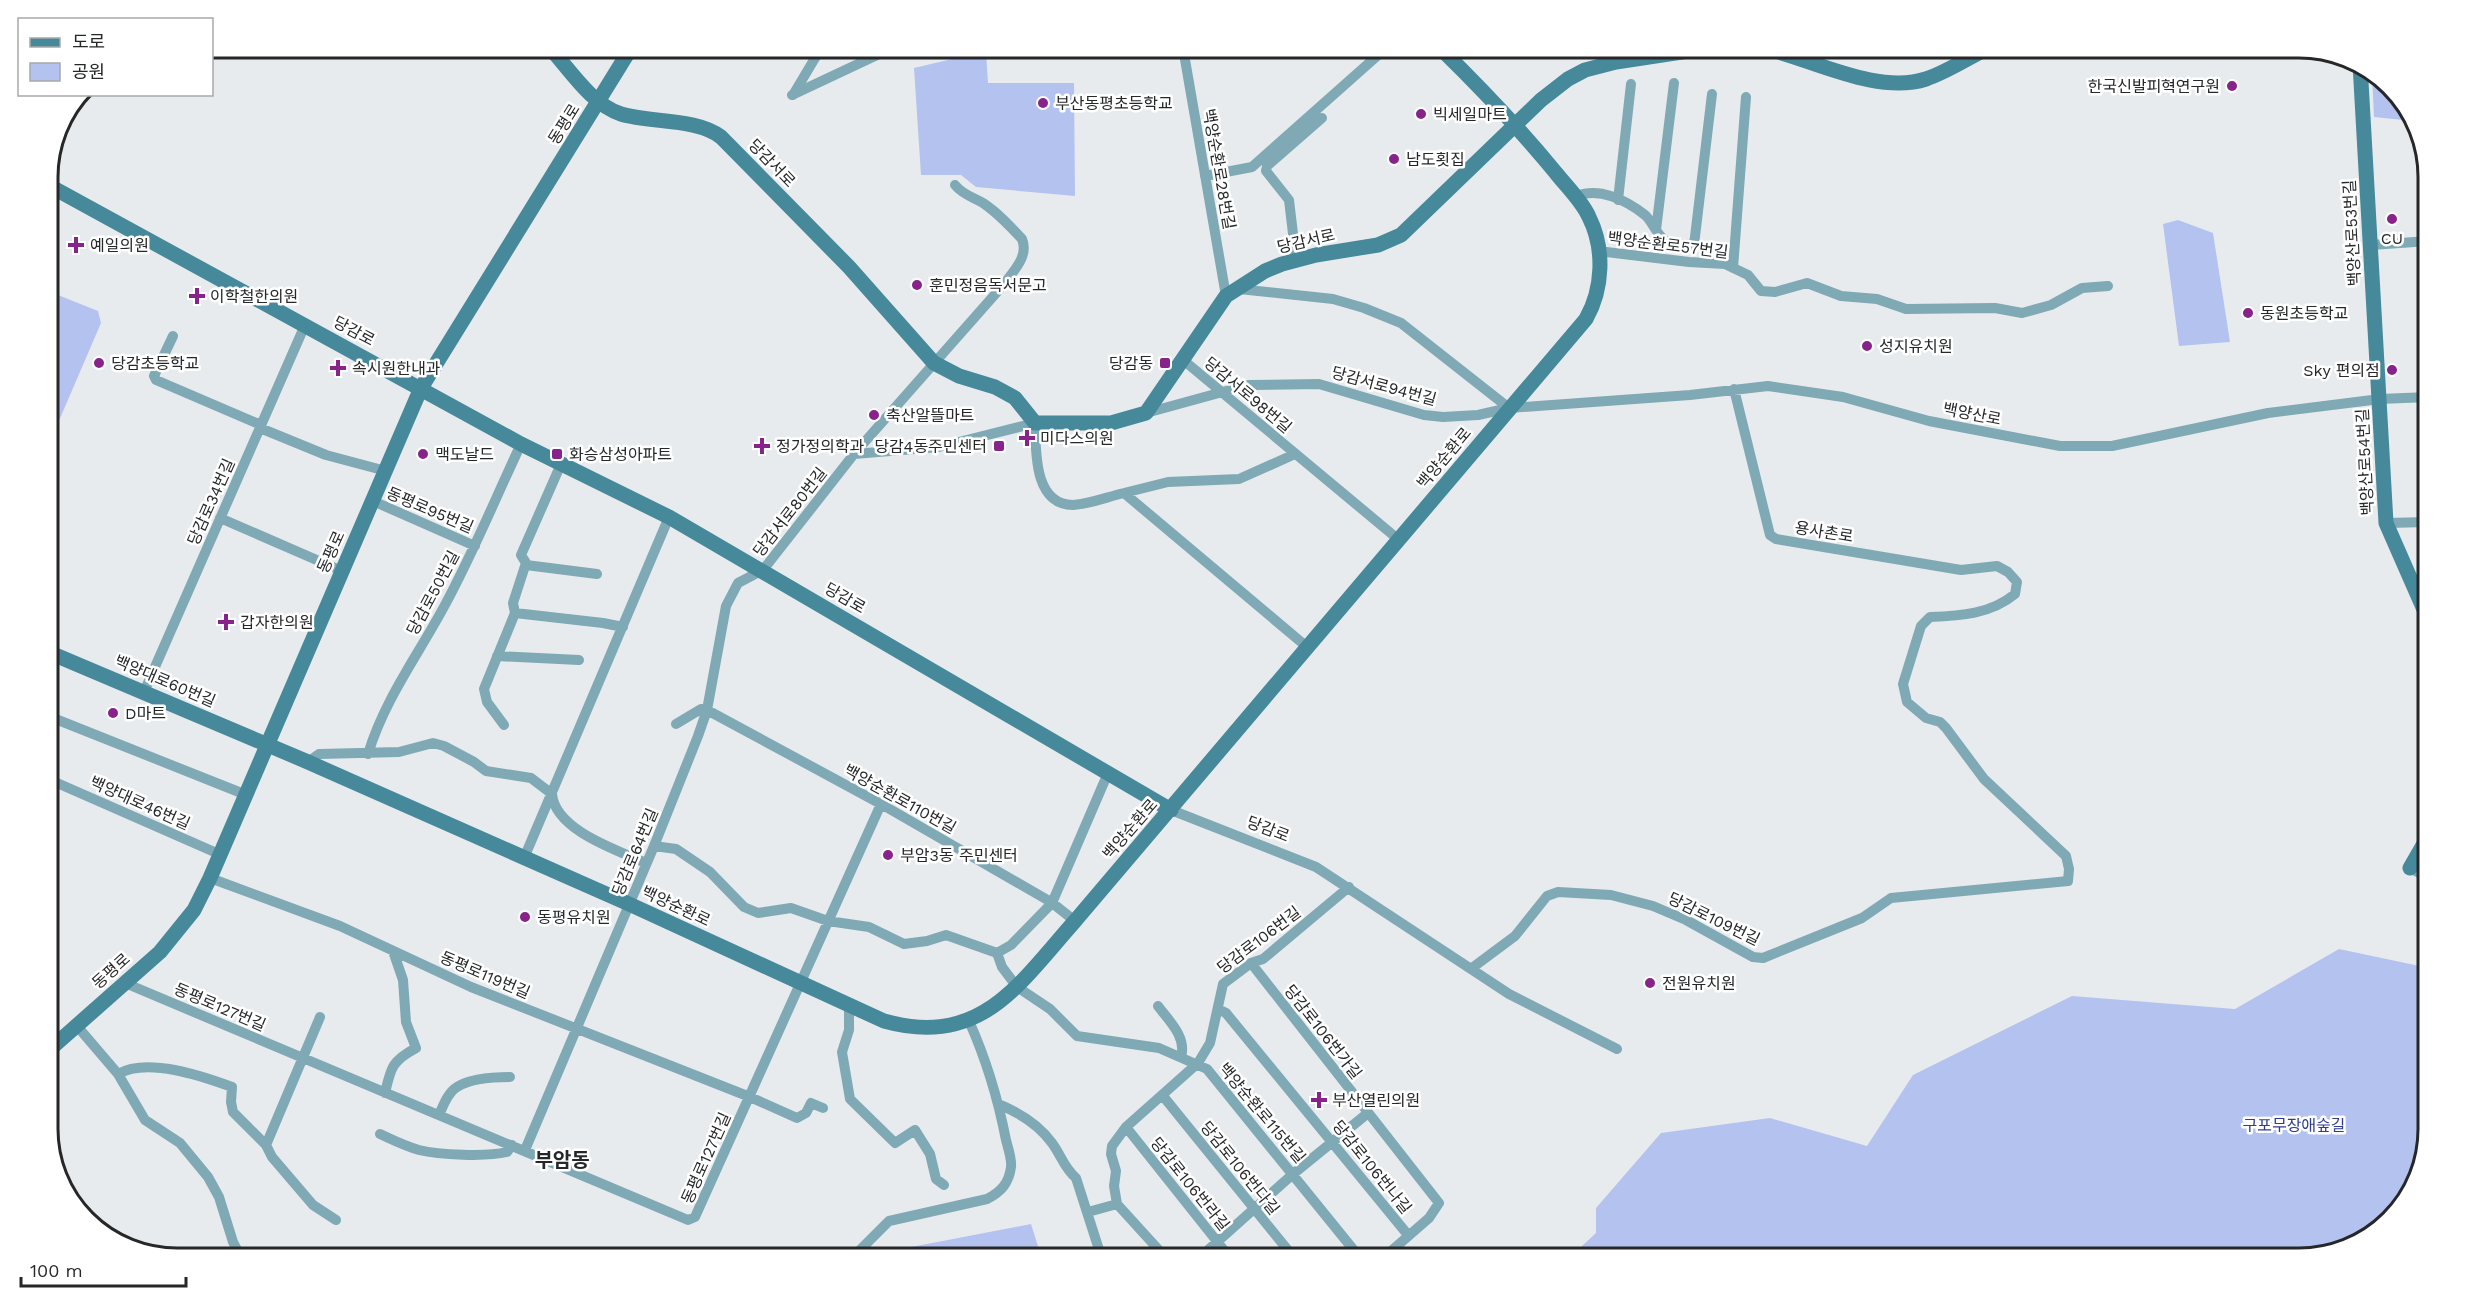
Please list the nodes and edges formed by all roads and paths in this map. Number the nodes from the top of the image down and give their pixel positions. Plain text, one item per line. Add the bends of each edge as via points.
1 (559, 58) edge
2 (625, 58) edge
3 (815, 58) edge
4 (871, 58) edge
5 (1185, 58) edge
6 (1375, 58) edge
7 (1450, 58) edge
8 (1642, 58) edge
9 (1798, 58) edge
10 (1968, 58) edge
11 (2361, 76) edge
12 (1674, 83) dead end
13 (1631, 84) dead end
14 (1712, 94) dead end
15 (1746, 97) dead end
16 (599, 102) junction
17 (1322, 118) dead end
18 (1517, 125) junction
19 (1205, 176) junction
20 (955, 185) dead end
21 (59, 191) edge
22 (1575, 197) junction
23 (1618, 200) junction
24 (1656, 230) junction
25 (2418, 242) edge
26 (2371, 245) junction
27 (1598, 251) junction
28 (1296, 259) junction
29 (1734, 268) junction
30 (2108, 286) dead end
31 (1233, 293) junction
32 (305, 325) junction
33 (173, 336) dead end
34 (1182, 359) junction
35 (934, 363) junction
36 (421, 388) junction
37 (1734, 389) junction
38 (1221, 392) junction
39 (2418, 397) edge
40 (2380, 399) junction
41 (1509, 408) junction
42 (1146, 413) junction
43 (1035, 423) junction
44 (261, 426) junction
45 (520, 444) junction
46 (854, 454) junction
47 (1295, 454) junction
48 (561, 464) junction
49 (386, 471) junction
50 (1124, 493) junction
51 (373, 501) junction
52 (669, 517) junction
53 (220, 518) junction
54 (2418, 522) edge
55 (2386, 523) junction
56 (1399, 540) junction
57 (475, 546) junction
58 (526, 565) junction
59 (763, 570) junction
60 (342, 571) junction
61 (597, 574) dead end
62 (2418, 597) edge
63 (515, 613) junction
64 (623, 627) junction
65 (1307, 647) junction
66 (497, 656) junction
67 (59, 657) edge
68 (579, 660) dead end
69 (144, 692) junction
70 (707, 710) junction
71 (59, 720) edge
72 (676, 723) dead end
73 (504, 725) dead end
74 (267, 744) junction
75 (368, 754) junction
76 (308, 762) junction
77 (1108, 773) junction
78 (59, 784) edge
79 (552, 794) junction
80 (244, 795) junction
81 (880, 804) junction
82 (1171, 810) junction
83 (654, 846) junction
84 (219, 854) junction
85 (2418, 854) edge
86 (524, 858) junction
87 (646, 863) junction
88 (2410, 868) joint
89 (2418, 872) edge
90 (210, 878) junction
91 (2068, 881) joint
92 (1349, 887) junction
93 (1052, 903) junction
94 (629, 904) junction
95 (828, 921) junction
96 (1075, 921) junction
97 (393, 951) junction
98 (997, 953) junction
99 (1251, 963) junction
100 (1472, 968) junction
101 (126, 983) junction
102 (799, 983) junction
103 (1017, 987) junction
104 (849, 1006) junction
105 (1158, 1006) dead end
106 (1218, 1009) junction
107 (320, 1017) dead end
108 (969, 1021) junction
109 (77, 1026) junction
110 (576, 1027) junction
111 (59, 1042) edge
112 (1617, 1049) dead end
113 (1181, 1057) junction
114 (302, 1059) junction
115 (1198, 1063) junction
116 (118, 1074) junction
117 (510, 1077) dead end
118 (385, 1093) junction
119 (1163, 1096) junction
120 (750, 1097) junction
121 (998, 1104) junction
122 (823, 1108) dead end
123 (1368, 1113) junction
124 (439, 1115) junction
125 (1126, 1127) junction
126 (380, 1134) dead end
127 (1332, 1142) junction
128 (266, 1145) junction
129 (512, 1145) junction
130 (525, 1150) junction
131 (1293, 1174) junction
132 (944, 1185) dead end
133 (1117, 1204) junction
134 (1254, 1210) junction
135 (1088, 1212) junction
136 (336, 1220) dead end
137 (1408, 1235) junction
138 (1218, 1242) junction
139 (236, 1248) edge
140 (862, 1248) edge
141 (1099, 1248) edge
142 (1157, 1248) edge
143 (1211, 1248) edge
144 (1223, 1248) edge
145 (1286, 1248) edge
146 (1352, 1248) edge
147 (1394, 1248) edge

1 - 16 main road, 당감서로
2 - 16 main road, 동평로
3 - 4 street via 792,95
5 - 19 street, 백양순환로28번길
6 - 19 street via 1252,167
7 - 18 main road, 백양순환로
8 - 18 main road, 당감서로 via 1585,70 1552,90
9 - 10 main road via 1868,79 1899,82 1926,79
11 - 26 main road, 백양산로53번길
12 - 24 street
13 - 23 street
14 - 24 street via 1694,245 1670,243
15 - 29 street
16 - 35 main road, 당감서로 via 621,114 704,129 721,137 849,267
16 - 36 main road, 동평로
17 - 28 street via 1266,171 1289,200
18 - 22 main road, 백양순환로
18 - 28 main road, 당감서로 via 1401,235 1378,245
19 - 31 street, 백양순환로28번길
20 - 35 street via 1006,222 1022,239 1024,250 1005,283
21 - 32 main road, 당감로
22 - 23 street via 1585,192
22 - 27 main road, 백양순환로 via 1589,216
23 - 24 street via 1645,215
25 - 26 street
26 - 40 main road, 백양산로53번길
27 - 29 street, 백양순환로57번길
27 - 41 main road, 백양순환로 via 1598,285 1586,319
28 - 31 main road, 당감서로 via 1265,271
29 - 30 street, 백양순환로57번길 via 1748,275 1761,291 1775,292 1807,283 1841,296 1877,299 1906,309 1995,308 2022,313 2051,305 2082,288
31 - 34 main road, 당감서로
31 - 41 street via 1333,299 1401,323
32 - 36 main road, 당감로
32 - 44 street, 당감로34번길
33 - 44 street via 154,376 156,380
34 - 38 street, 당감서로98번길
34 - 42 main road, 당감서로
35 - 43 main road, 당감서로 via 1015,398
35 - 46 street, 당감서로80번길
36 - 45 main road, 당감로
36 - 49 main road, 동평로
37 - 40 street, 백양산로 via 1768,386 1819,392 1939,423 2060,446 2095,447 2268,413
37 - 41 street, 백양산로
37 - 91 street, 용사촌로 via 1770,534 1776,539 1961,570 1997,566 2017,582 2015,594 1995,607 1976,613 1930,617 1921,626 1903,684 1907,702 1926,718 1940,722 1989,785 2066,856
38 - 41 street, 당감서로94번길 via 1248,386 1319,384 1424,415 1443,417
38 - 42 street, 당감서로94번길
38 - 47 street, 당감서로98번길
39 - 40 street, 백양산로
40 - 55 main road, 백양산로54번길
41 - 56 main road, 백양순환로
42 - 43 main road via 1111,423
43 - 46 street via 939,447
43 - 50 street, 당감서로98번길 via 1039,474 1055,499 1072,505
44 - 49 street via 326,455
44 - 53 street, 당감로34번길
45 - 48 main road, 당감로
45 - 57 street, 당감로50번길
46 - 59 street, 당감서로80번길
47 - 50 street, 당감서로98번길 via 1239,479 1168,482
47 - 56 street, 당감서로98번길
48 - 52 main road, 당감로
48 - 58 street via 521,555
49 - 51 main road, 동평로
50 - 65 street
51 - 57 street, 동평로95번길
51 - 60 main road, 동평로
52 - 59 main road, 당감로
52 - 64 street
53 - 60 street
53 - 69 street, 당감로34번길
54 - 55 street
55 - 62 main road, 백양산로54번길
56 - 65 main road, 백양순환로
57 - 75 street, 당감로50번길 via 423,647 387,703
58 - 61 street
58 - 63 street via 513,603
59 - 70 street, 당감로64번길 via 738,583 729,598
59 - 77 main road, 당감로
60 - 74 main road, 동평로
63 - 64 street
63 - 66 street
64 - 79 street
65 - 82 main road, 백양순환로
66 - 68 street
66 - 73 street via 484,688 487,702
67 - 69 main road, 백양대로60번길
69 - 74 main road, 백양대로60번길
70 - 72 street via 701,709
70 - 81 street, 백양순환로110번길
70 - 83 street, 당감로64번길
71 - 80 street
74 - 76 main road, 백양순환로
74 - 80 main road, 동평로
75 - 76 street via 319,754
75 - 79 street via 399,752 433,743 486,771 531,778
76 - 86 main road, 백양순환로
77 - 82 main road, 당감로
77 - 93 street
78 - 84 street, 백양대로46번길
79 - 86 street
79 - 87 street via 552,802 579,832
80 - 84 main road, 동평로
81 - 93 street, 백양순환로110번길
81 - 95 street, 동평로127번길
82 - 92 street, 당감로 via 1316,867
82 - 96 main road, 백양순환로
83 - 87 street, 당감로64번길
83 - 95 street via 676,849 694,861 744,907 758,913 790,908
84 - 90 main road, 동평로
85 - 88 main road
86 - 94 main road, 백양순환로
87 - 94 street, 당감로64번길
88 - 89 street
90 - 97 street, 동평로119번길 via 340,926
90 - 101 main road, 동평로 via 194,910 159,952
91 - 100 street, 당감로109번길 via 1891,898 1862,918 1763,958 1753,957 1653,906 1611,895 1558,892 1548,896 1515,936
92 - 99 street, 당감로106번길 via 1263,959
92 - 100 street, 당감로
93 - 96 street, 백양순환로110번길
93 - 98 street via 1011,945
94 - 102 main road, 백양순환로
94 - 110 street, 당감로64번길
95 - 98 street via 869,927 904,944 946,935
95 - 102 street, 동평로127번길
96 - 103 main road, 백양순환로
97 - 110 street, 동평로119번길 via 471,987
97 - 118 street via 403,980 406,1022 416,1048 391,1066
98 - 103 street
99 - 106 street, 당감로106번길 via 1223,984
99 - 123 street, 당감로106번가길
100 - 112 street, 당감로 via 1509,994
101 - 109 main road, 동평로
101 - 114 street, 동평로127번길
102 - 104 main road, 백양순환로
102 - 120 street, 동평로127번길
103 - 108 main road, 백양순환로
103 - 113 street, 백양순환로115번길 via 1050,1009 1077,1036 1159,1048
104 - 108 main road, 백양순환로 via 884,1021 910,1026 944,1027
104 - 132 street via 849,1030 842,1052 850,1099 895,1143 915,1130 930,1154 936,1179
105 - 113 street via 1182,1040
106 - 115 street, 당감로106번길 via 1210,1043
106 - 127 street, 당감로106번나길 via 1226,1013
107 - 114 street
108 - 121 street
109 - 111 main road, 동평로
109 - 116 street
110 - 120 street, 동평로119번길
110 - 130 street, 당감로64번길
113 - 115 street, 백양순환로115번길
114 - 118 street, 동평로127번길
114 - 128 street
115 - 119 street, 당감로106번길
115 - 131 street, 백양순환로115번길
116 - 128 street via 129,1068 179,1071 232,1087 233,1112
116 - 139 street via 145,1120 180,1143 214,1185
117 - 124 street via 457,1087
118 - 124 street, 동평로127번길
119 - 125 street, 당감로106번길
119 - 134 street, 당감로106번다길
120 - 122 street, 동평로119번길 via 797,1118 806,1113 811,1103
120 - 130 street, 동평로127번길 via 695,1217 688,1220
121 - 135 street via 1015,1111 1054,1144 1067,1170 1076,1178
121 - 140 street via 1011,1165 1007,1182 999,1193 890,1221
123 - 127 street
123 - 137 street, 당감로106번가길 via 1439,1203 1429,1218
124 - 129 street, 동평로127번길
125 - 133 street, 당감로106번길 via 1112,1146 1111,1154
125 - 138 street, 당감로106번라길
126 - 129 street via 433,1153 494,1156 507,1152
127 - 131 street
127 - 137 street, 당감로106번나길
128 - 136 street via 314,1205
129 - 130 street, 동평로127번길
131 - 134 street
131 - 146 street, 백양순환로115번길
133 - 135 street
133 - 142 street
134 - 138 street
134 - 145 street, 당감로106번다길
135 - 141 street
137 - 147 street
138 - 143 street
138 - 144 street, 당감로106번라길

